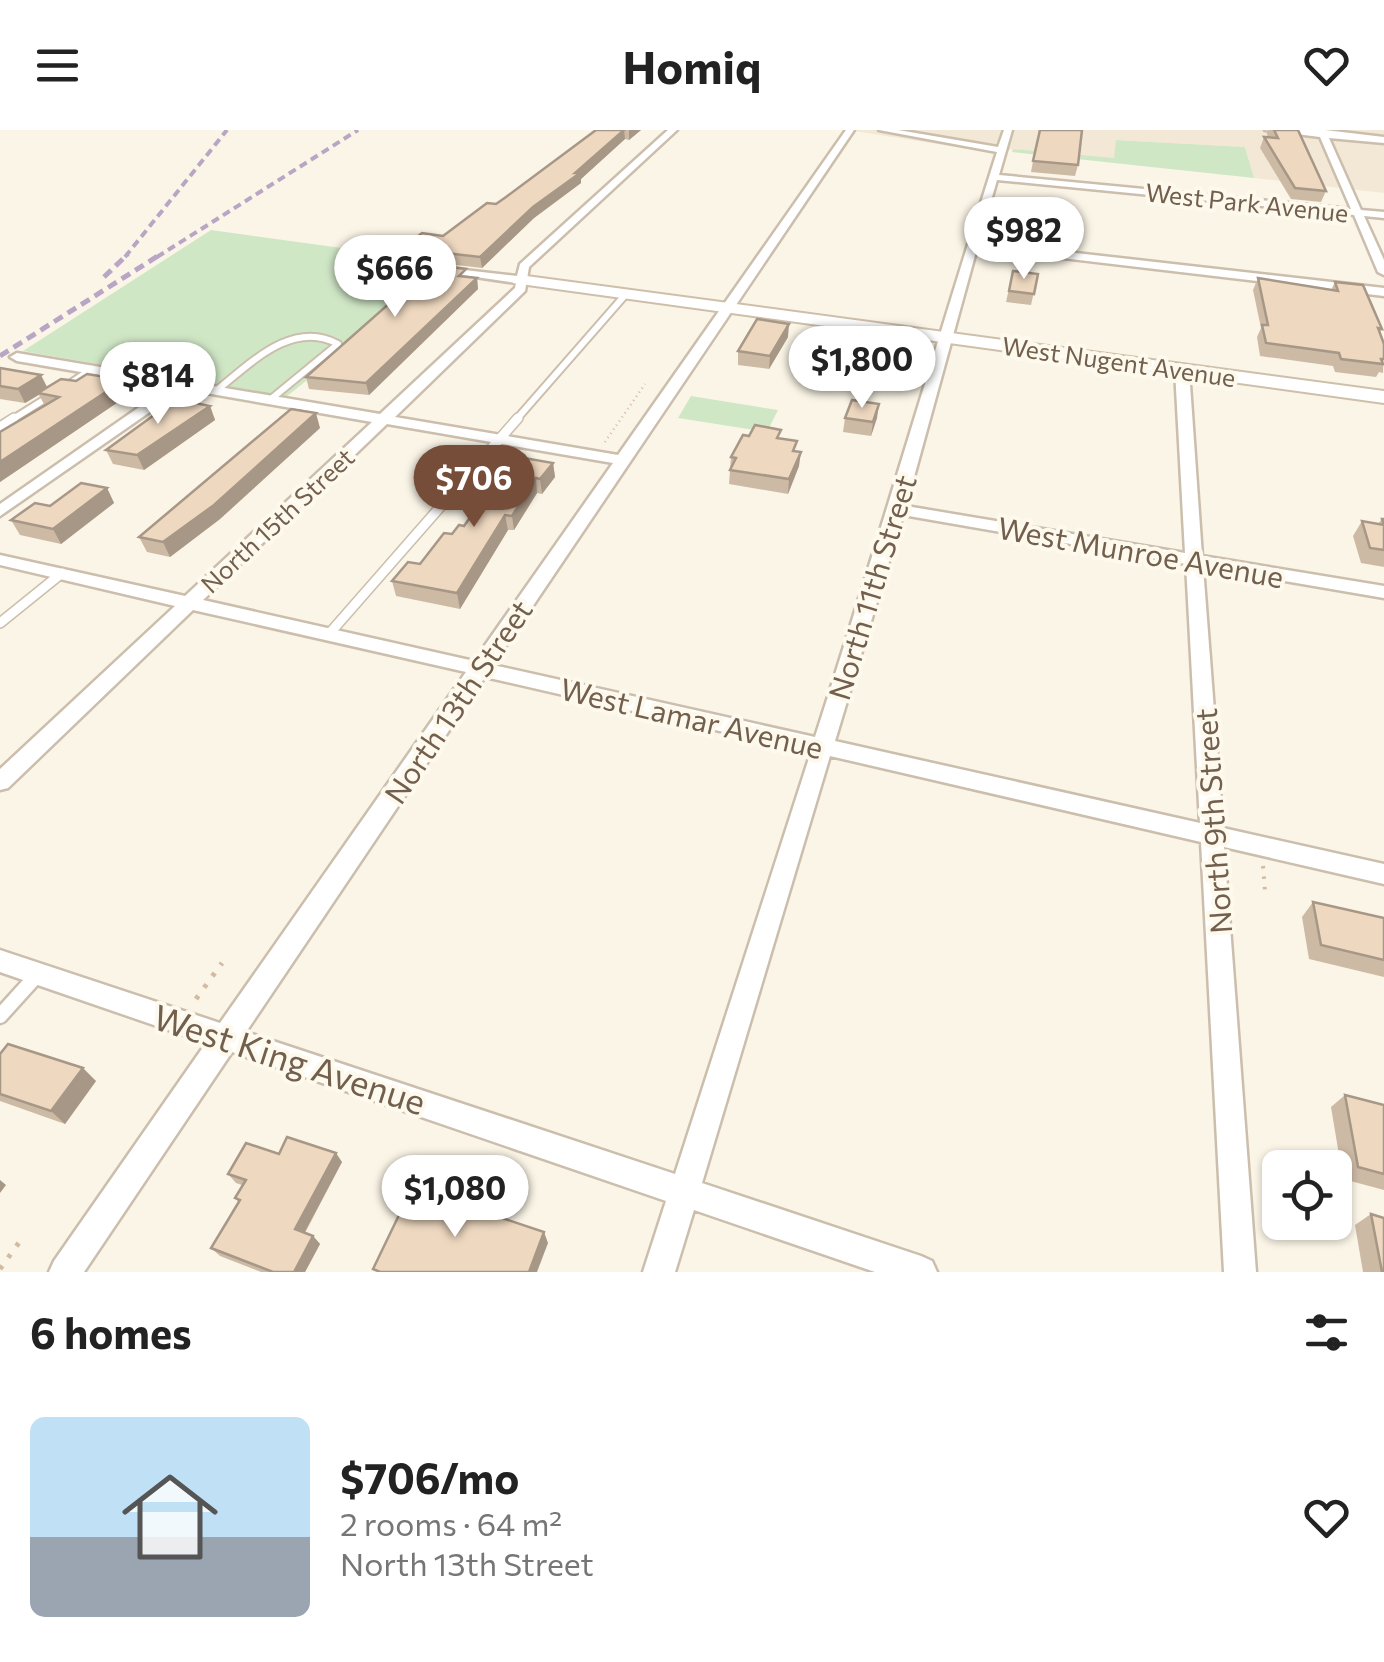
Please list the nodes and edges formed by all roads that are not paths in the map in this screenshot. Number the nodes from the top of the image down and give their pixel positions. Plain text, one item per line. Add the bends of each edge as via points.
1 (673, 130) edge
2 (850, 130) edge
3 (883, 130) edge
4 (1268, 130) edge
5 (1322, 132) edge
6 (1004, 140) edge
7 (1384, 140) edge
8 (991, 178) junction
9 (1359, 213) junction
10 (1384, 216) edge
11 (972, 244) junction
12 (431, 268) edge
13 (1384, 272) edge
14 (519, 280) junction
15 (1384, 292) edge
16 (626, 294) junction
17 (727, 308) junction
18 (944, 338) junction
19 (17, 357) dead end
20 (92, 370) junction
21 (1182, 370) junction
22 (181, 384) junction
23 (218, 390) junction
24 (1384, 398) edge
25 (271, 399) junction
26 (386, 418) junction
27 (0, 427) edge
28 (500, 438) junction
29 (624, 460) junction
30 (897, 509) junction
31 (0, 511) edge
32 (0, 560) edge
33 (1194, 560) junction
34 (62, 574) junction
35 (1384, 592) edge
36 (190, 602) junction
37 (0, 623) edge
38 (329, 634) junction
39 (478, 668) junction
40 (822, 747) junction
41 (0, 782) edge
42 (1214, 838) junction
43 (1384, 874) edge
44 (0, 961) edge
45 (38, 974) junction
46 (0, 1016) edge
47 (230, 1038) junction
48 (685, 1190) junction
49 (65, 1272) edge
50 (659, 1272) edge
51 (921, 1272) edge
52 (1240, 1272) edge

1 - 14 street, North 15th Street via 524,266
2 - 17 street, North 13th Street
3 - 6 street
4 - 5 street
5 - 7 street
5 - 9 street
6 - 8 street, North 11th Street
8 - 9 street, West Park Avenue
8 - 11 street, North 11th Street
9 - 10 street, West Park Avenue
9 - 13 street
11 - 15 street
11 - 18 street, North 11th Street
12 - 14 street, West Nugent Avenue
14 - 16 street, West Nugent Avenue
14 - 26 street, North 15th Street via 521,288
16 - 17 street, West Nugent Avenue
16 - 28 lane
17 - 18 street, West Nugent Avenue
17 - 29 street, North 13th Street
18 - 21 street, West Nugent Avenue
18 - 30 street, North 11th Street
19 - 20 street
20 - 22 street
20 - 27 lane
21 - 24 street, West Nugent Avenue
21 - 33 street, North 9th Street
22 - 23 street
22 - 31 street
23 - 25 street
23 - 25 lane via 288,339 335,341 336,348
25 - 26 street
26 - 28 street
26 - 36 street, North 15th Street
28 - 29 street
28 - 38 lane
29 - 39 street, North 13th Street
30 - 33 street, West Munroe Avenue
30 - 40 street, North 11th Street
32 - 34 street, West Lamar Avenue
33 - 35 street, West Munroe Avenue
33 - 42 street, North 9th Street
34 - 36 street, West Lamar Avenue
34 - 37 lane
36 - 38 street, West Lamar Avenue
36 - 41 street, North 15th Street
38 - 39 street, West Lamar Avenue
39 - 40 street, West Lamar Avenue
39 - 47 street, North 13th Street
40 - 42 street, West Lamar Avenue
40 - 48 street, North 11th Street
42 - 43 street, West Lamar Avenue
42 - 52 street, North 9th Street
44 - 45 street, West King Avenue
45 - 46 lane
45 - 47 street, West King Avenue
47 - 48 street, West King Avenue
47 - 49 street, North 13th Street
48 - 50 street, North 11th Street
48 - 51 street, West King Avenue

